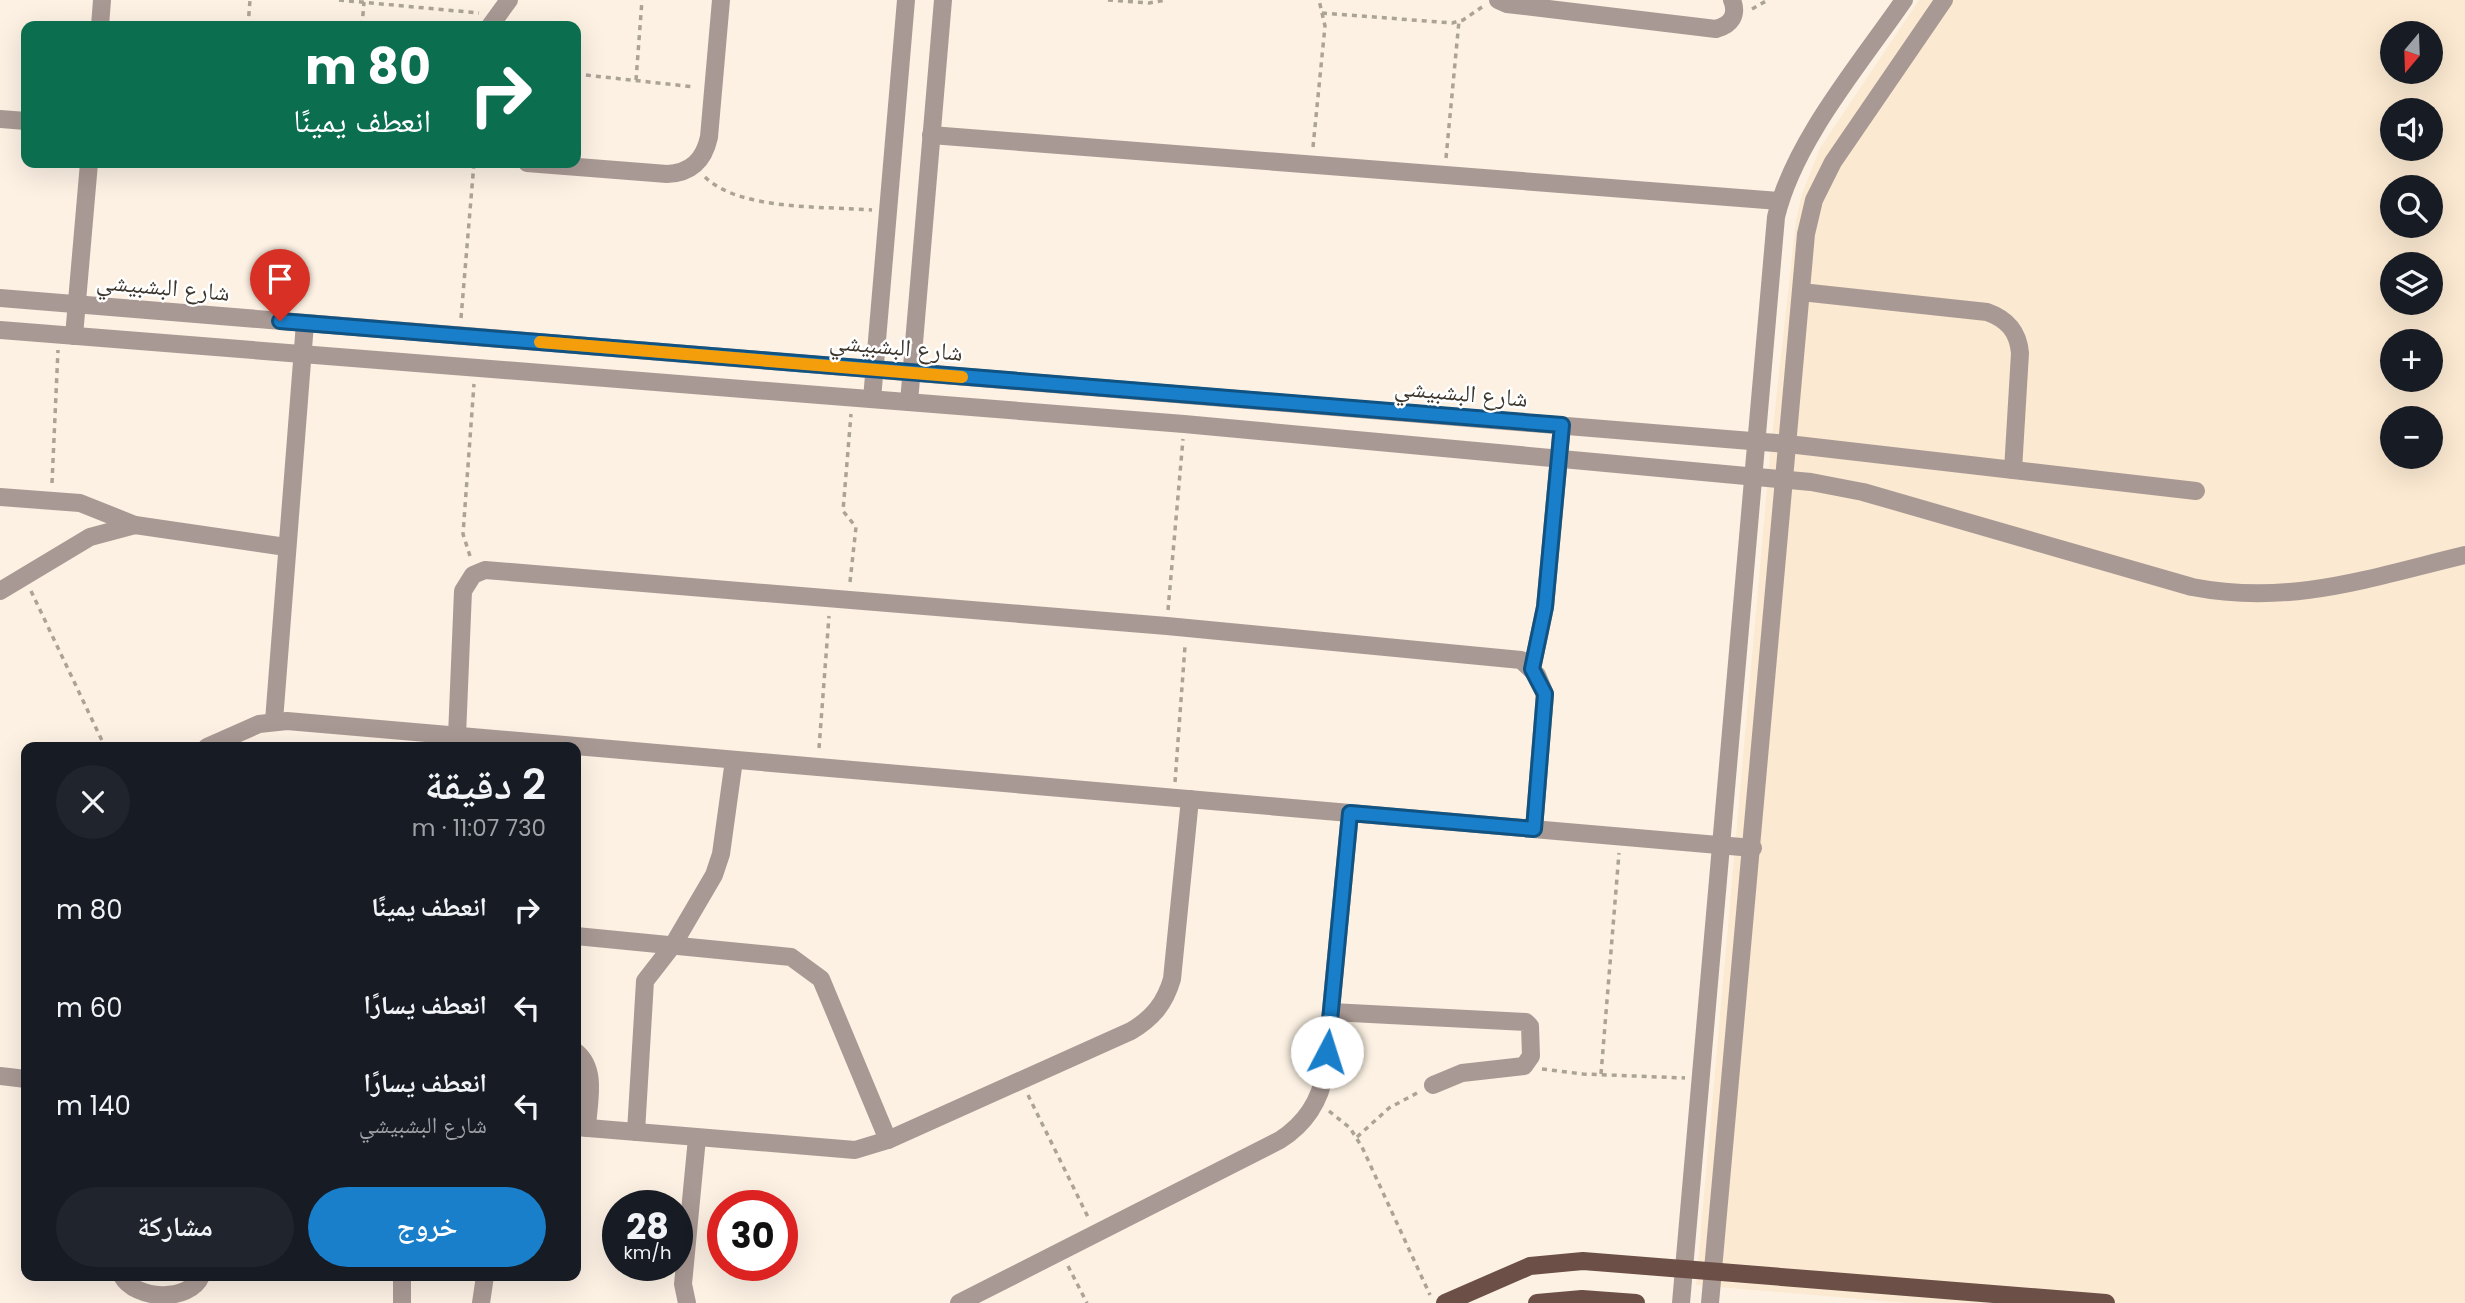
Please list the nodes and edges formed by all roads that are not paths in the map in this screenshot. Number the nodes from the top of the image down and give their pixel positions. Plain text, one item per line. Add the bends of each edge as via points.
1 (102, 0) edge
2 (721, 0) edge
3 (906, 0) edge
4 (943, 0) edge
5 (1498, 0) edge
6 (1732, 0) edge
7 (1904, 0) edge
8 (1944, 0) edge
9 (100, 21) edge
10 (0, 119) edge
11 (21, 121) edge
12 (932, 135) junction
13 (581, 167) edge
14 (89, 168) edge
15 (1780, 201) junction
16 (1801, 292) junction
17 (0, 298) edge
18 (77, 304) junction
19 (305, 323) junction
20 (0, 330) edge
21 (66, 335) junction
22 (302, 354) junction
23 (875, 369) junction
24 (911, 372) junction
25 (872, 399) junction
26 (909, 402) junction
27 (1562, 425) junction
28 (1755, 441) junction
29 (1788, 444) junction
30 (1559, 459) junction
31 (2013, 470) junction
32 (1752, 477) junction
33 (1784, 480) junction
34 (2196, 491) dead end
35 (0, 497) edge
36 (135, 525) junction
37 (286, 547) junction
38 (2465, 555) edge
39 (0, 591) edge
40 (1532, 669) junction
41 (274, 721) junction
42 (457, 736) junction
43 (407, 739) edge
44 (217, 742) edge
45 (526, 742) edge
46 (581, 747) edge
47 (734, 760) junction
48 (1182, 799) junction
49 (1350, 813) junction
50 (1534, 829) junction
51 (1722, 845) junction
52 (1753, 848) junction
53 (581, 936) edge
54 (673, 945) junction
55 (1331, 1012) junction
56 (581, 1059) edge
57 (0, 1076) edge
58 (21, 1078) edge
59 (1433, 1085) road end
60 (581, 1128) edge
61 (636, 1132) junction
62 (697, 1138) junction
63 (888, 1140) junction
64 (1684, 1269) junction
65 (1713, 1272) junction
66 (127, 1281) edge
67 (197, 1281) edge
68 (402, 1281) edge
69 (484, 1281) edge
70 (402, 1303) edge
71 (481, 1303) edge
72 (687, 1303) edge
73 (959, 1303) edge
74 (1445, 1303) edge
75 (1537, 1303) edge
76 (1636, 1303) edge
77 (1681, 1303) edge
78 (1710, 1303) edge
79 (2106, 1303) edge

1 - 9 street
2 - 13 street via 707,147 696,164 678,174
3 - 23 street
4 - 12 street
5 - 6 street via 1716,29 1733,18
7 - 15 street via 1805,145
8 - 16 street via 1822,181 1810,217
10 - 11 street
12 - 15 street
12 - 24 street
14 - 18 street
15 - 28 street via 1773,233
16 - 29 street
16 - 31 street via 1987,312 2006,321 2017,337 2020,353
17 - 18 street, شارع البشبيشي
18 - 19 street, شارع البشبيشي
18 - 21 street
19 - 22 street
19 - 23 street, شارع البشبيشي
20 - 21 street
21 - 22 street
22 - 25 street
22 - 37 street
23 - 24 street, شارع البشبيشي
23 - 25 street
24 - 26 street
24 - 27 street, شارع البشبيشي
25 - 26 street
26 - 30 street
27 - 28 street, شارع البشبيشي
27 - 30 street
28 - 29 street, شارع البشبيشي
28 - 32 street
29 - 31 street, شارع البشبيشي
29 - 33 street
30 - 32 street
30 - 40 street via 1545,607
31 - 34 street, شارع البشبيشي
32 - 33 street
32 - 51 street
33 - 38 street via 1863,492 2168,581 2228,593 2314,592
33 - 52 street
35 - 36 street via 80,503
36 - 37 street
36 - 39 street via 90,537
37 - 41 street
40 - 42 street via 1514,658 485,570 473,575 463,591
40 - 50 street via 1545,694
41 - 43 street
41 - 44 street
42 - 43 street
42 - 45 street
46 - 47 street
47 - 48 street
47 - 54 street via 721,854 704,895
48 - 49 street
48 - 63 street via 1172,979 1153,1016 1131,1031
49 - 50 street
49 - 55 street
50 - 51 street
51 - 52 street
51 - 64 street
52 - 65 street
53 - 54 street
54 - 61 street via 645,981
54 - 63 street via 791,957 815,972
55 - 59 street via 1526,1023 1531,1028 1531,1056 1520,1069 1462,1073
55 - 73 street via 1325,1072 1315,1104 1300,1125 1280,1140
56 - 60 street via 589,1069
57 - 58 street
60 - 61 street
61 - 62 street
62 - 63 street via 843,1151
62 - 72 street via 683,1283
64 - 65 main road
64 - 74 main road via 1583,1261 1548,1263 1514,1272
64 - 77 street
65 - 78 street
65 - 79 main road
66 - 67 street via 136,1290 178,1296
68 - 70 street
69 - 71 street
75 - 76 main road via 1582,1298

